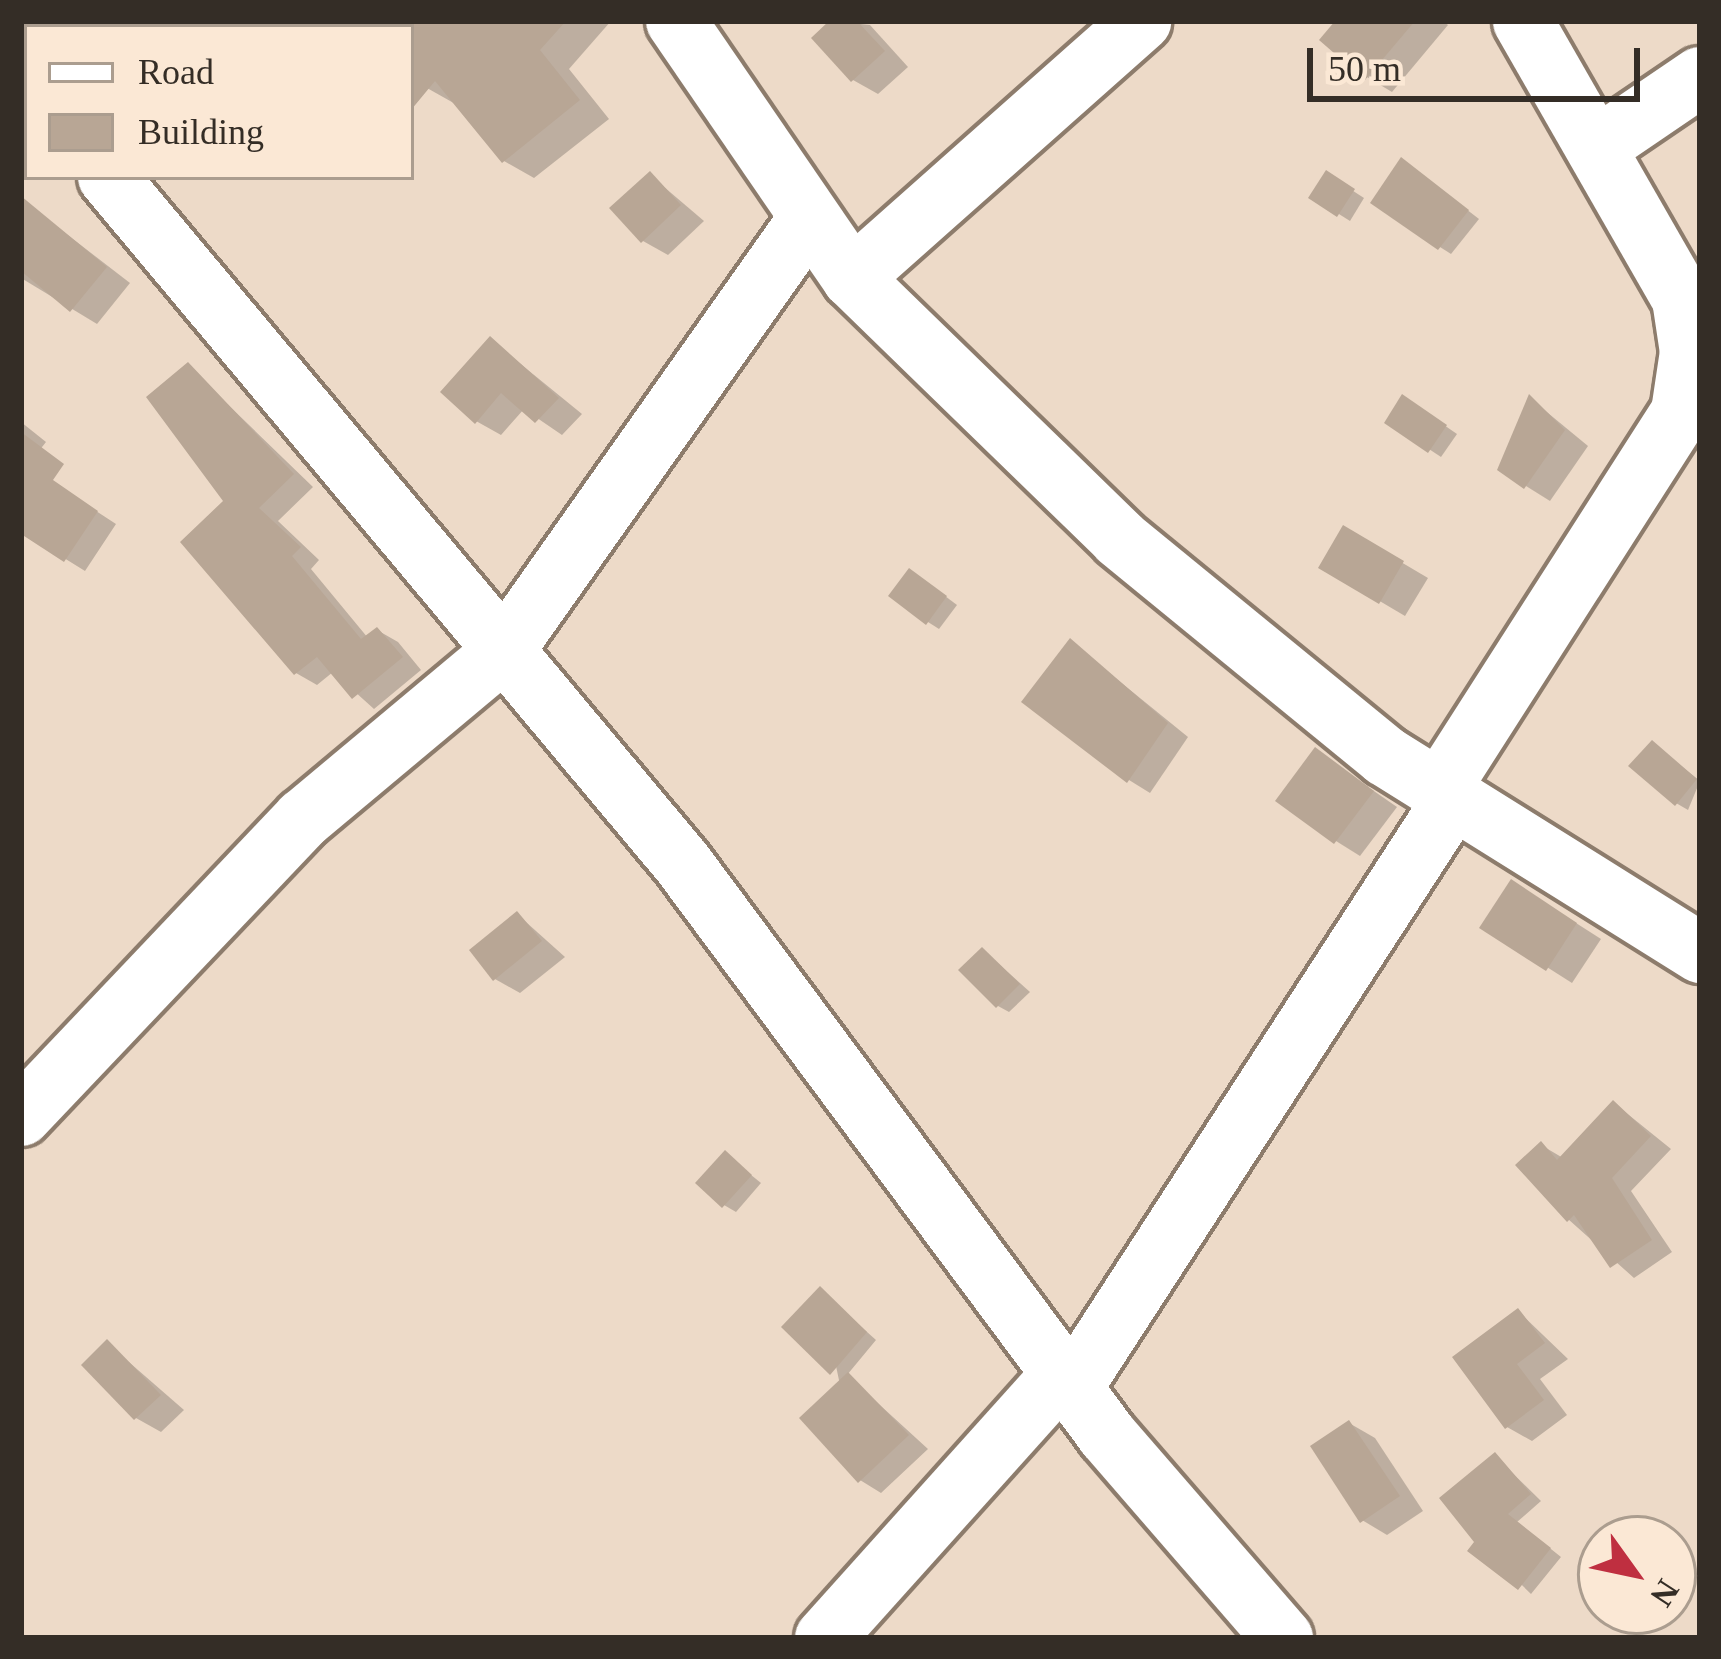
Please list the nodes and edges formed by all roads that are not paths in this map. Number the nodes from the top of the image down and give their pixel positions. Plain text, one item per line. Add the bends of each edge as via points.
1 (676, 21) edge
2 (1141, 21) edge
3 (1523, 21) edge
4 (1700, 77) edge
5 (1600, 146) junction
6 (110, 180) edge
7 (809, 218) junction
8 (853, 278) junction
9 (1694, 336) edge
10 (503, 652) junction
11 (1447, 794) junction
12 (1700, 952) edge
13 (21, 1116) edge
14 (1067, 1381) junction
15 (826, 1638) edge
16 (1283, 1638) edge

1 - 7 street
2 - 8 street
3 - 5 street
4 - 5 street
5 - 9 street
6 - 10 street
7 - 8 street
7 - 10 street
8 - 11 street via 1245,651
9 - 11 street via 1681,412
10 - 13 street via 303,819
10 - 14 street via 683,864
11 - 12 street
11 - 14 street
14 - 15 street
14 - 16 street

